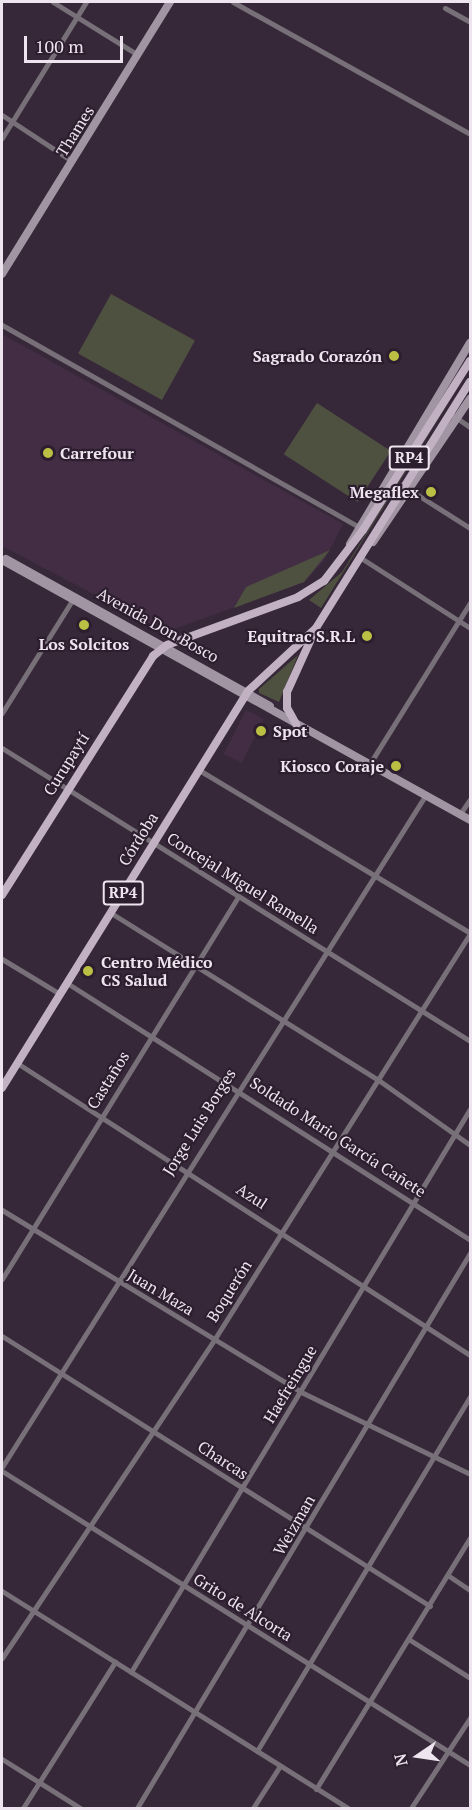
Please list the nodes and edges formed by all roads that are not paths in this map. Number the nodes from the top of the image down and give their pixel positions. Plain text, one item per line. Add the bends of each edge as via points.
1 (53, 2) edge
2 (86, 2) edge
3 (170, 2) edge
4 (233, 2) edge
5 (445, 8) dead end
6 (76, 16) junction
7 (471, 22) edge
8 (138, 55) junction
9 (2, 115) edge
10 (12, 121) junction
11 (469, 130) edge
12 (2, 138) edge
13 (72, 161) junction
14 (2, 274) edge
15 (2, 325) edge
16 (471, 343) edge
17 (471, 361) edge
18 (471, 382) edge
19 (471, 399) edge
20 (454, 417) junction
21 (471, 427) edge
22 (412, 492) junction
23 (360, 528) junction
24 (471, 528) edge
25 (2, 558) edge
26 (361, 558) junction
27 (70, 602) junction
28 (471, 603) edge
29 (459, 621) junction
30 (316, 628) junction
31 (471, 628) edge
32 (167, 645) junction
33 (158, 651) junction
34 (246, 694) junction
35 (2, 713) edge
36 (296, 724) junction
37 (2, 748) edge
38 (369, 765) junction
39 (199, 770) junction
40 (68, 789) junction
41 (425, 796) junction
42 (471, 799) edge
43 (460, 814) junction
44 (471, 820) edge
45 (153, 843) junction
46 (374, 873) junction
47 (2, 895) edge
48 (238, 897) junction
49 (111, 913) junction
50 (470, 933) edge
51 (325, 950) junction
52 (2, 959) edge
53 (196, 967) junction
54 (67, 982) junction
55 (60, 994) junction
56 (422, 1011) junction
57 (280, 1020) junction
58 (153, 1035) junction
59 (471, 1041) edge
60 (17, 1063) junction
61 (377, 1080) junction
62 (237, 1087) junction
63 (2, 1088) edge
64 (471, 1109) edge
65 (101, 1117) junction
66 (455, 1134) junction
67 (471, 1144) edge
68 (333, 1149) junction
69 (185, 1168) junction
70 (413, 1203) junction
71 (2, 1210) edge
72 (33, 1230) junction
73 (282, 1231) junction
74 (471, 1240) edge
75 (471, 1253) edge
76 (2, 1279) edge
77 (117, 1281) junction
78 (363, 1288) junction
79 (427, 1329) junction
80 (2, 1336) edge
81 (214, 1340) junction
82 (471, 1355) edge
83 (60, 1374) junction
84 (301, 1392) junction
85 (471, 1397) edge
86 (369, 1425) junction
87 (153, 1432) junction
88 (434, 1457) junction
89 (2, 1469) edge
90 (471, 1474) edge
91 (243, 1489) junction
92 (88, 1525) junction
93 (308, 1529) junction
94 (471, 1538) edge
95 (369, 1567) junction
96 (449, 1576) junction
97 (185, 1587) junction
98 (471, 1590) edge
99 (2, 1591) edge
100 (430, 1606) junction
101 (33, 1611) junction
102 (250, 1628) junction
103 (410, 1640) junction
104 (2, 1658) edge
105 (115, 1662) junction
106 (311, 1665) junction
107 (130, 1672) junction
108 (471, 1678) edge
109 (372, 1703) junction
110 (196, 1713) junction
111 (471, 1718) edge
112 (256, 1751) junction
113 (450, 1751) junction
114 (2, 1759) edge
115 (471, 1765) edge
116 (280, 1766) junction
117 (38, 1782) junction
118 (316, 1789) junction
119 (23, 1809) edge
120 (80, 1809) edge
121 (137, 1809) edge
122 (253, 1809) edge
123 (348, 1809) edge
124 (411, 1809) edge

1 - 6 street
2 - 6 street
3 - 8 main road, Thames
4 - 11 street
5 - 7 street
6 - 8 street
6 - 10 street
8 - 13 main road, Thames
9 - 10 street
10 - 12 street
10 - 13 street
13 - 14 main road, Thames
15 - 23 street
16 - 23 main road
17 - 23 main road, RP4
18 - 20 main road, RP4
19 - 20 main road
20 - 21 street
20 - 22 main road
20 - 26 main road, RP4
22 - 24 street
22 - 26 main road
23 - 32 main road, RP4 via 345,554 308,592
25 - 27 main road, Avenida Don Bosco
25 - 32 main road, Avenida Don Bosco
26 - 29 street
26 - 30 main road, RP4
27 - 33 main road, Avenida Don Bosco
27 - 35 street
28 - 29 street
29 - 31 street
29 - 38 street
30 - 34 main road, RP4
30 - 36 main road via 287,692 286,708
32 - 33 main road, RP4
32 - 34 main road, Avenida Don Bosco
33 - 34 main road, Avenida Don Bosco
33 - 40 main road, Curupaytí / RP4
34 - 36 main road, Avenida Don Bosco
34 - 39 main road, Córdoba / RP4
36 - 38 main road, Avenida Don Bosco
37 - 40 street, Concejal Miguel Ramella
38 - 41 main road, Avenida Don Bosco
39 - 45 main road, Córdoba / RP4
39 - 46 street
40 - 45 street, Concejal Miguel Ramella
40 - 47 main road, Curupaytí / RP4
41 - 43 main road, Avenida Don Bosco
41 - 46 street, Jorge Luis Borges
42 - 43 street
43 - 44 main road, Avenida Don Bosco
45 - 48 street, Concejal Miguel Ramella
45 - 49 main road, Córdoba / RP4
46 - 50 street
46 - 51 street, Jorge Luis Borges
48 - 51 street, Concejal Miguel Ramella
48 - 53 street, Castaños
49 - 53 street
49 - 54 main road, Córdoba / RP4
50 - 56 street, Boquerón
51 - 56 street, Concejal Miguel Ramella
51 - 57 street, Jorge Luis Borges
52 - 55 street
53 - 57 street
53 - 58 street, Castaños
54 - 55 main road, Córdoba / RP4
54 - 58 street, Soldado Mario García Cañete
55 - 60 main road, Córdoba / RP4
56 - 59 street, Concejal Miguel Ramella
56 - 61 street, Boquerón
57 - 61 street
57 - 62 street, Jorge Luis Borges
58 - 62 street, Soldado Mario García Cañete
58 - 65 street, Castaños
60 - 63 main road, Córdoba / RP4
60 - 65 street, Azul
61 - 66 street
61 - 68 street, Boquerón
62 - 68 street, Soldado Mario García Cañete
62 - 69 street, Jorge Luis Borges
64 - 66 street, Haefreingue
65 - 69 street, Azul
65 - 72 street, Castaños
66 - 67 street
66 - 70 street, Haefreingue
68 - 70 street, Soldado Mario García Cañete
68 - 73 street, Boquerón
69 - 73 street, Azul
69 - 77 street, Jorge Luis Borges
70 - 74 street, Soldado Mario García Cañete
70 - 78 street, Haefreingue
71 - 72 street, Juan Maza
72 - 76 street, Castaños
72 - 77 street, Juan Maza
73 - 78 street, Azul
73 - 81 street, Boquerón
75 - 79 street, Weizman
77 - 81 street, Juan Maza
77 - 83 street, Jorge Luis Borges
78 - 79 street, Azul
78 - 84 street, Haefreingue
79 - 82 street, Azul
79 - 86 street, Weizman
80 - 83 street, Charcas
81 - 84 street, Juan Maza
81 - 87 street, Boquerón
83 - 87 street, Charcas
83 - 89 street, Jorge Luis Borges
84 - 86 street, Juan Maza
84 - 91 street, Haefreingue
85 - 88 street
86 - 88 street, Juan Maza
86 - 93 street, Weizman
87 - 91 street, Charcas
87 - 92 street, Boquerón
88 - 90 street, Juan Maza
88 - 95 street
89 - 92 street, Grito de Alcorta
91 - 93 street, Charcas
91 - 97 street, Haefreingue
92 - 97 street, Grito de Alcorta
92 - 101 street, Boquerón
93 - 95 street, Charcas
93 - 102 street, Weizman
94 - 96 street
95 - 100 street, Charcas
95 - 106 street
96 - 98 street
96 - 100 street
97 - 102 street, Grito de Alcorta
97 - 107 street, Haefreingue
99 - 101 street
100 - 103 street
101 - 104 street, Boquerón
101 - 105 street
102 - 106 street, Grito de Alcorta
102 - 110 street, Weizman
103 - 108 street
103 - 109 street
105 - 107 street
105 - 117 street
106 - 109 street, Grito de Alcorta
106 - 112 street
107 - 110 street
109 - 113 street, Grito de Alcorta
109 - 118 street
110 - 112 street
110 - 121 street, Weizman
111 - 113 street
112 - 116 street
113 - 115 street, Grito de Alcorta
113 - 124 street
114 - 117 street
116 - 118 street
116 - 122 street
117 - 119 street
117 - 120 street
118 - 123 street

